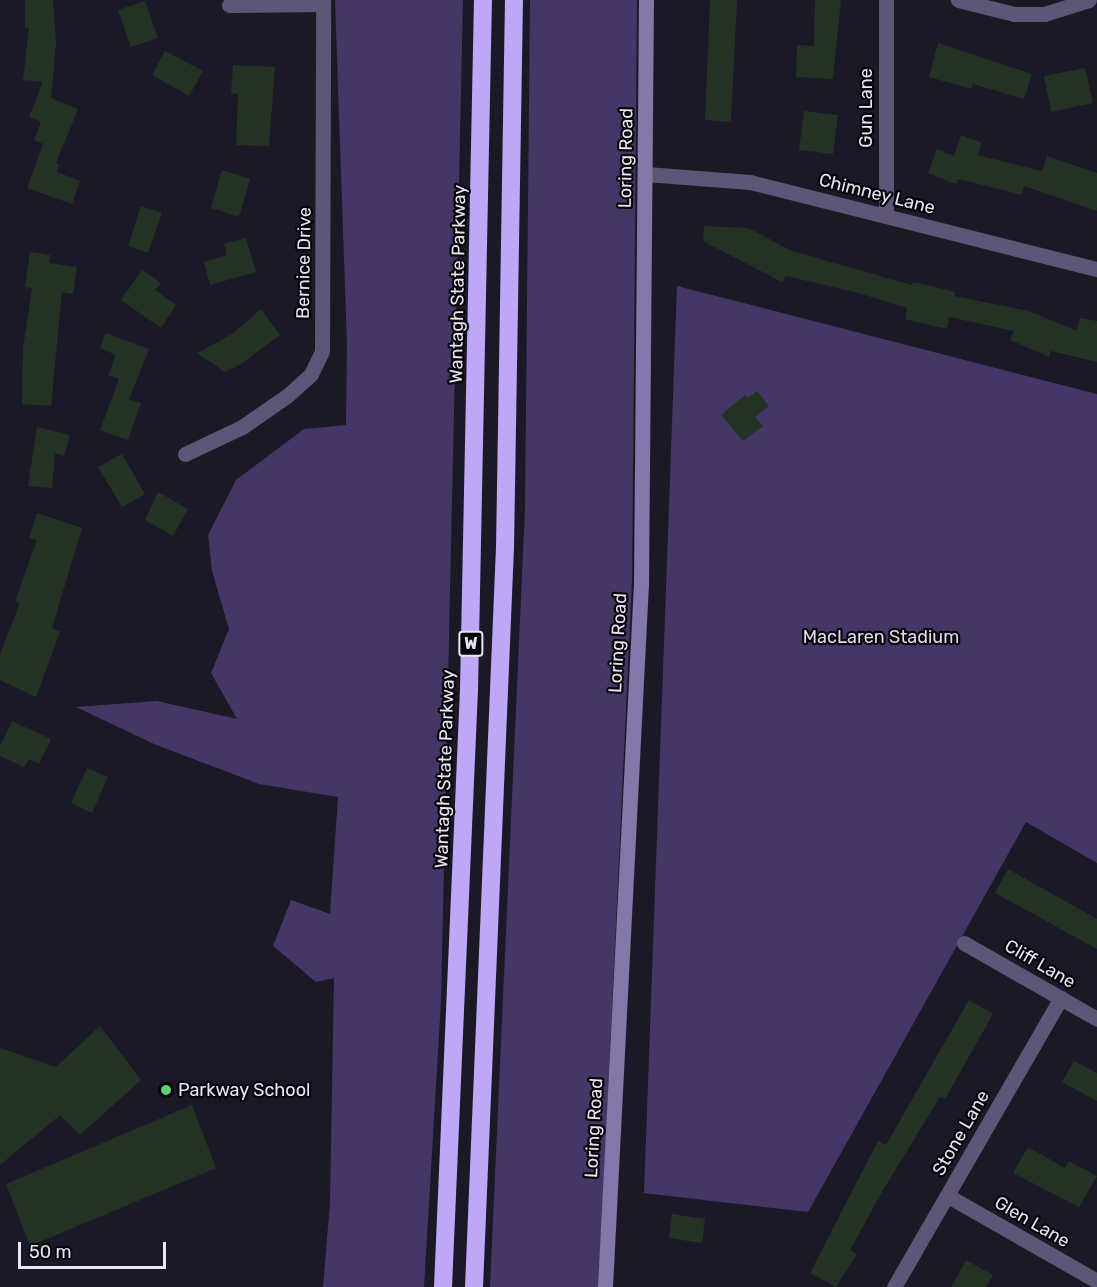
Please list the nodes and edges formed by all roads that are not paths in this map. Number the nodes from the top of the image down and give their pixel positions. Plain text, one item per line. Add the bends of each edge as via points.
1 (483, 0) edge
2 (514, 0) edge
3 (646, 0) edge
4 (886, 0) edge
5 (958, 0) edge
6 (1089, 0) edge
7 (323, 2) edge
8 (230, 5) dead end
9 (646, 174) junction
10 (886, 216) junction
11 (1097, 269) edge
12 (185, 454) dead end
13 (964, 943) dead end
14 (1060, 998) junction
15 (1097, 1019) edge
16 (948, 1196) junction
17 (1097, 1281) edge
18 (443, 1287) edge
19 (474, 1287) edge
20 (605, 1287) edge
21 (894, 1287) edge

1 - 18 highway, Wantagh State Parkway / W via 470,690
2 - 19 highway, W via 505,548
3 - 9 street, Loring Road
4 - 10 street, Gun Lane
5 - 6 street via 1014,14 1044,14
7 - 8 street
7 - 12 street, Bernice Drive via 322,351 311,374 288,395 242,427
9 - 10 street, Chimney Lane via 734,179
9 - 20 street, Loring Road via 641,584
10 - 11 street, Chimney Lane
13 - 14 street, Cliff Lane
14 - 15 street, Cliff Lane
14 - 16 street, Stone Lane
16 - 17 street, Glen Lane
16 - 21 street, Stone Lane

